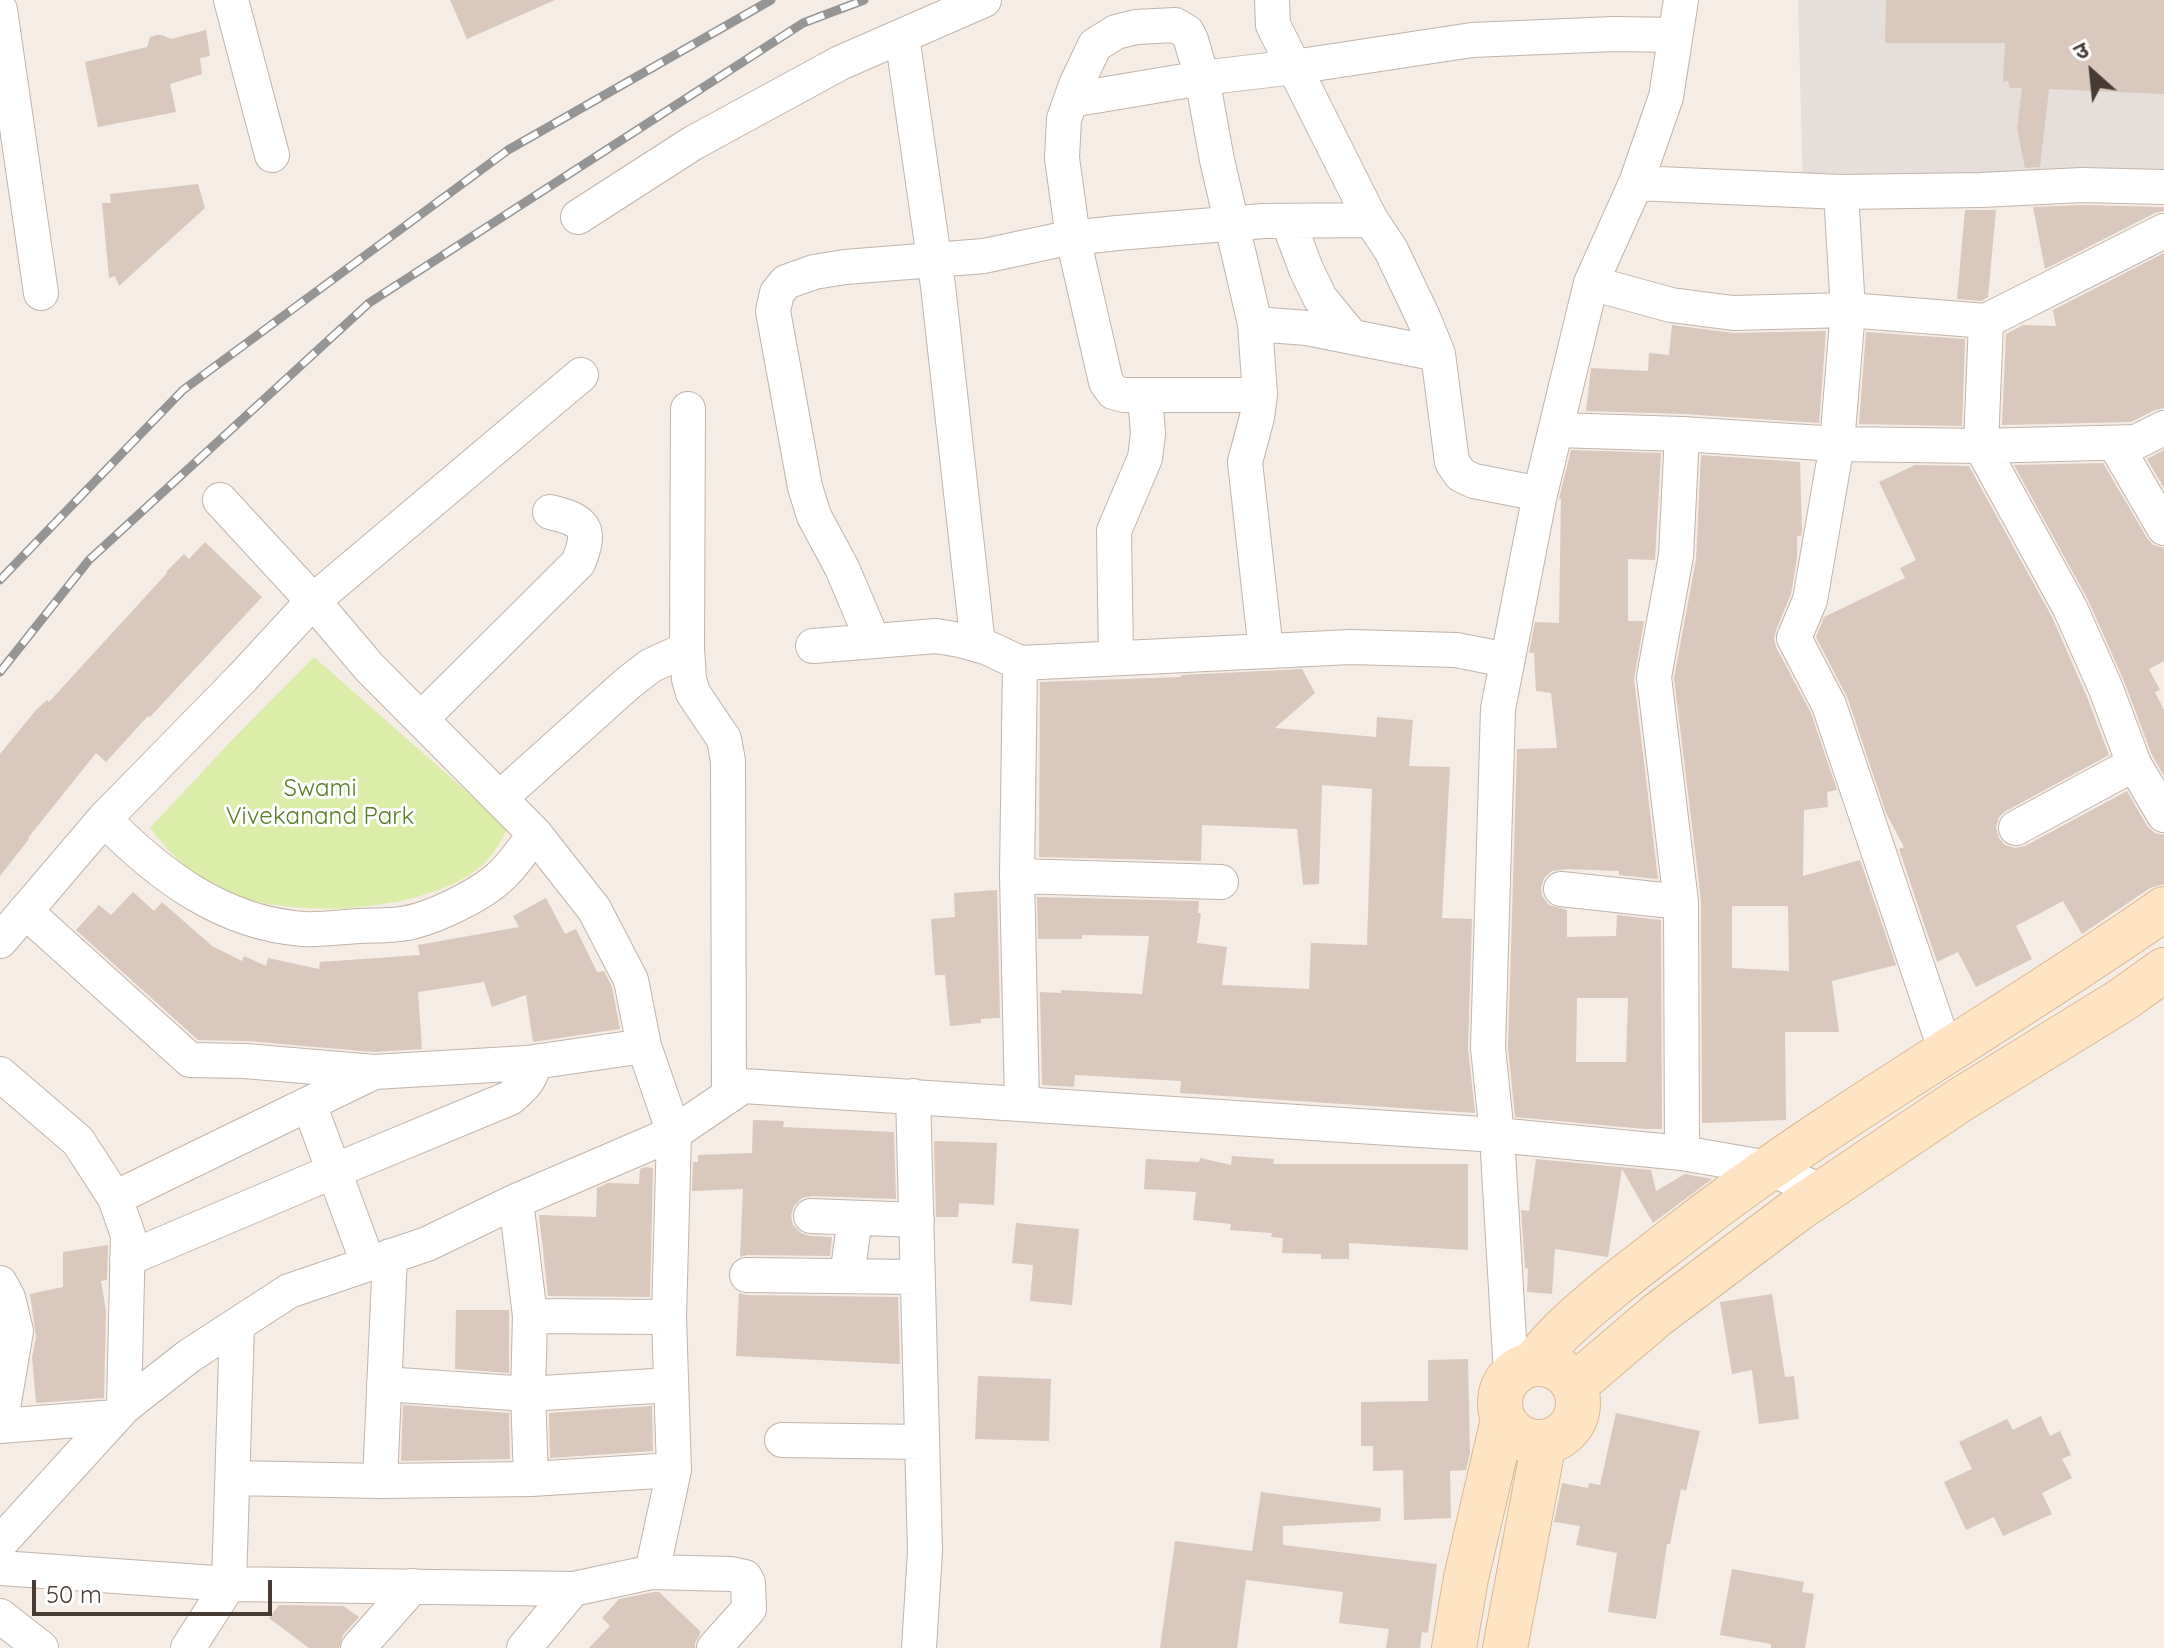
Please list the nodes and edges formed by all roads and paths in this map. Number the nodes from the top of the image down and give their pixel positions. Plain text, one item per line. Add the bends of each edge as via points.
1 (231, 0) edge
2 (984, 0) edge
3 (1272, 0) edge
4 (1681, 0) edge
5 (0, 10) edge
6 (1675, 35) junction
7 (902, 36) junction
8 (3, 49) edge
9 (1294, 67) junction
10 (1202, 78) junction
11 (1071, 100) junction
12 (272, 155) dead end
13 (1636, 183) junction
14 (2164, 187) edge
15 (1841, 192) junction
16 (578, 217) dead end
17 (1371, 220) junction
18 (1288, 221) junction
19 (1232, 223) junction
20 (2164, 231) edge
21 (1073, 238) junction
22 (934, 261) junction
23 (1591, 283) junction
24 (41, 293) dead end
25 (1848, 310) junction
26 (1986, 321) junction
27 (1255, 324) junction
28 (1352, 337) junction
29 (1438, 354) junction
30 (581, 375) dead end
31 (1145, 395) junction
32 (1260, 395) junction
33 (688, 409) dead end
34 (2164, 428) edge
35 (1557, 430) junction
36 (1682, 434) junction
37 (1837, 444) junction
38 (2115, 444) junction
39 (1981, 446) junction
40 (1540, 494) junction
41 (220, 500) dead end
42 (550, 512) dead end
43 (2164, 528) edge
44 (313, 601) junction
45 (873, 641) junction
46 (978, 645) junction
47 (813, 646) dead end
48 (687, 649) junction
49 (1266, 651) junction
50 (1116, 658) junction
51 (1507, 660) junction
52 (1020, 663) junction
53 (422, 718) junction
54 (2134, 764) junction
55 (500, 798) junction
56 (2164, 815) edge
57 (104, 819) junction
58 (2016, 828) dead end
59 (535, 834) junction
60 (1017, 876) junction
61 (1221, 882) dead end
62 (1561, 889) dead end
63 (1681, 902) junction
64 (2164, 909) edge
65 (25, 911) junction
66 (0, 941) edge
67 (2164, 970) edge
68 (644, 1046) junction
69 (1946, 1052) junction
70 (534, 1063) junction
71 (374, 1072) junction
72 (0, 1074) edge
73 (729, 1093) junction
74 (913, 1096) junction
75 (1022, 1103) junction
76 (309, 1104) junction
77 (674, 1133) junction
78 (1497, 1135) junction
79 (1682, 1153) junction
80 (1769, 1168) junction
81 (334, 1171) junction
82 (1823, 1192) junction
83 (115, 1198) junction
84 (516, 1201) junction
85 (811, 1216) dead end
86 (855, 1218) junction
87 (917, 1220) junction
88 (127, 1259) junction
89 (379, 1260) junction
90 (747, 1275) dead end
91 (847, 1276) junction
92 (918, 1277) junction
93 (0, 1283) edge
94 (530, 1316) junction
95 (669, 1317) junction
96 (237, 1325) junction
97 (1522, 1369) junction
98 (384, 1384) junction
99 (670, 1385) junction
100 (1575, 1385) junction
101 (528, 1394) junction
102 (120, 1412) junction
103 (1503, 1420) junction
104 (0, 1426) edge
105 (782, 1440) dead end
106 (922, 1442) junction
107 (1544, 1442) junction
108 (674, 1470) junction
109 (233, 1478) junction
110 (531, 1479) junction
111 (380, 1481) junction
112 (0, 1543) edge
113 (0, 1568) edge
114 (652, 1572) junction
115 (229, 1584) junction
116 (413, 1586) junction
117 (573, 1589) junction
118 (0, 1616) edge
119 (41, 1648) edge
120 (188, 1648) edge
121 (358, 1648) edge
122 (524, 1648) edge
123 (714, 1648) edge
124 (919, 1648) edge
125 (1454, 1648) edge
126 (1505, 1648) edge

1 - 12 street
2 - 7 street
3 - 9 street via 1273,25
4 - 6 street
5 - 8 street
6 - 9 street via 1472,40
6 - 13 street via 1666,97
7 - 16 street via 840,63 693,143
7 - 22 street
8 - 24 street
9 - 10 street
9 - 17 street
10 - 11 street
10 - 11 street via 1187,32 1175,25 1136,27 1095,45
10 - 19 street
11 - 21 street via 1064,119 1062,158
13 - 15 street
13 - 23 street
14 - 15 street
15 - 25 street
17 - 18 street
17 - 29 street via 1391,250
18 - 19 street
18 - 28 street via 1320,298
19 - 21 street
19 - 27 street
20 - 26 street
21 - 22 street
21 - 31 street via 1106,382 1113,392
22 - 45 street via 814,272 786,282 773,311 805,487
22 - 46 street
23 - 25 street via 1671,305 1733,313
23 - 35 street
25 - 26 street
25 - 37 street
26 - 39 street
27 - 28 street
27 - 32 street
28 - 29 street
29 - 40 street via 1449,448 1461,475
30 - 44 street
31 - 32 street
31 - 50 street via 1145,458 1114,531
32 - 49 street via 1245,462
33 - 48 street
34 - 38 street via 2136,442
35 - 36 street
35 - 40 street
36 - 37 street
36 - 63 street via 1676,556 1654,677
37 - 39 street
37 - 69 street via 1810,600 1794,638 1829,705
38 - 39 street
38 - 43 street
39 - 54 street via 2070,608
40 - 51 street
41 - 44 street
42 - 53 street via 570,517 585,532 578,563
44 - 53 street via 369,667
44 - 57 street
45 - 46 street via 936,636
45 - 47 street
46 - 52 street
48 - 55 street via 627,684
48 - 73 street via 693,693 724,739 728,761
49 - 50 street
49 - 51 street via 1456,650
50 - 52 street
51 - 78 street via 1498,709 1488,1048
52 - 60 street
53 - 55 street
54 - 56 street
54 - 58 street
55 - 59 street
57 - 59 street via 184,889 237,914 304,929 405,924 444,910 477,895 504,873
57 - 65 street
59 - 68 street via 594,909 631,980
60 - 61 street
60 - 75 street
62 - 63 street
63 - 79 street
64 - 69 main road
65 - 66 street
65 - 71 street via 190,1060
67 - 82 main road
68 - 70 street
68 - 77 street
69 - 80 main road
70 - 71 street
70 - 81 street via 532,1076 510,1098
71 - 76 street
72 - 83 street via 78,1141
73 - 74 street via 743,1086
73 - 77 street
74 - 75 street
74 - 87 street
75 - 78 street
76 - 81 street
76 - 83 street
77 - 84 street
77 - 95 street
78 - 79 street
78 - 97 street
79 - 80 street
80 - 82 street
80 - 97 main road via 1625,1276
81 - 88 street
81 - 89 street
82 - 100 main road via 1657,1315
83 - 88 street via 128,1235
84 - 89 street via 427,1244
84 - 94 street
85 - 86 street
86 - 87 street
86 - 91 street
87 - 92 street
88 - 102 street
89 - 96 street via 289,1291
89 - 98 street
90 - 91 street
91 - 92 street
92 - 106 street
93 - 104 street via 16,1331
94 - 95 street
94 - 101 street
95 - 99 street
96 - 102 street
96 - 109 street
97 - 100 main road via 1546,1364
97 - 103 main road via 1499,1396
98 - 101 street
98 - 111 street
99 - 101 street
99 - 108 street
100 - 107 main road via 1574,1421 1556,1439
101 - 110 street
102 - 104 street
102 - 112 street
103 - 107 main road via 1520,1438
103 - 125 main road
105 - 106 street
106 - 124 street via 925,1551
107 - 126 main road
108 - 110 street
108 - 114 street
109 - 111 street
109 - 115 street
110 - 111 street
113 - 115 street
114 - 117 street
114 - 123 street via 745,1577 749,1609
115 - 116 street
115 - 120 street
116 - 117 street
116 - 121 street
117 - 122 street
118 - 119 street

